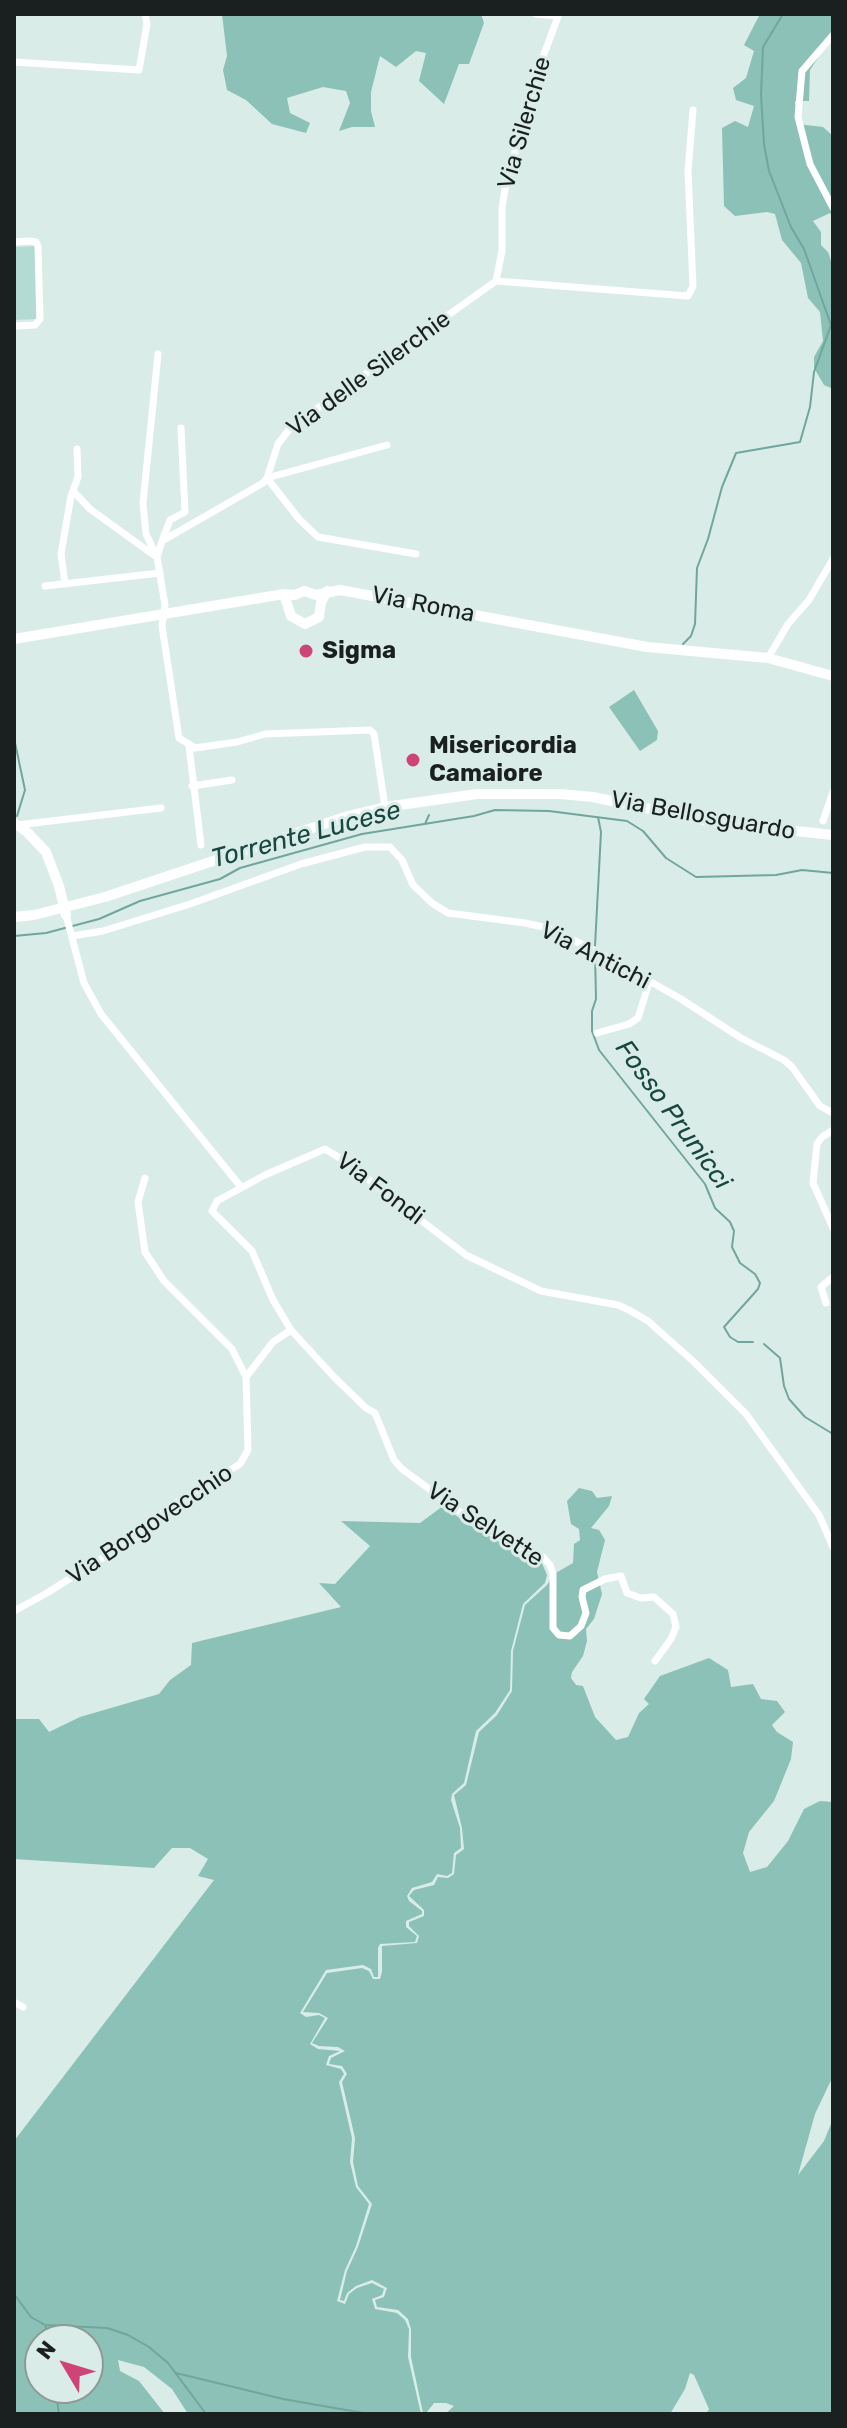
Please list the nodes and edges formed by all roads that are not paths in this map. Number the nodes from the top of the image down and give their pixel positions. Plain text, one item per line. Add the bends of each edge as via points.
1 (145, 14) edge
2 (536, 14) edge
3 (559, 15) edge
4 (833, 35) edge
5 (14, 62) edge
6 (693, 110) dead end
7 (833, 208) edge
8 (14, 242) edge
9 (496, 281) junction
10 (14, 326) edge
11 (158, 354) dead end
12 (181, 428) dead end
13 (387, 445) dead end
14 (77, 449) dead end
15 (267, 478) junction
16 (74, 492) junction
17 (162, 541) junction
18 (416, 554) dead end
19 (157, 557) junction
20 (833, 559) edge
21 (160, 573) junction
22 (65, 584) junction
23 (45, 586) dead end
24 (290, 598) junction
25 (318, 598) junction
26 (164, 614) junction
27 (14, 639) edge
28 (768, 658) junction
29 (833, 676) edge
30 (189, 746) junction
31 (232, 780) dead end
32 (192, 786) junction
33 (833, 792) edge
34 (385, 807) junction
35 (161, 808) dead end
36 (823, 821) dead end
37 (16, 824) edge
38 (833, 835) edge
39 (201, 845) dead end
40 (65, 912) junction
41 (14, 917) edge
42 (72, 936) junction
43 (649, 983) junction
44 (597, 1033) dead end
45 (833, 1113) edge
46 (833, 1130) edge
47 (145, 1178) dead end
48 (241, 1187) junction
49 (833, 1228) edge
50 (833, 1277) edge
51 (826, 1303) dead end
52 (291, 1330) junction
53 (246, 1377) junction
54 (833, 1547) edge
55 (14, 1611) edge
56 (655, 1661) dead end
57 (14, 2002) edge
58 (23, 2007) dead end

1 - 5 street via 139,70
2 - 3 street
3 - 9 street, Via Silerchie via 534,81 505,189
4 - 7 street via 802,71 798,117 810,164
6 - 9 street via 688,171 693,286 688,296
8 - 10 street via 38,246 40,319 35,325
9 - 15 street, Via delle Silerchie via 291,427 278,444
11 - 19 street via 143,503 146,534
12 - 17 street via 185,512 170,520
13 - 15 street
14 - 16 street
15 - 17 street
15 - 18 street via 318,537
16 - 19 street
16 - 22 street via 61,554
17 - 19 street
19 - 21 street
20 - 28 street
21 - 22 street
21 - 26 street
22 - 23 street
24 - 25 street via 304,591
24 - 25 street via 294,620 305,624 319,617
24 - 26 street
25 - 28 street, Via Roma via 340,590 647,647
26 - 27 street
26 - 30 street via 179,738
28 - 29 street, Via Roma
30 - 32 street
30 - 34 street via 265,734 370,730
31 - 32 street
32 - 39 street
33 - 36 street
34 - 38 street, Via Bellosguardo via 477,794 559,794 615,800 712,822
34 - 40 street, Via Bellosguardo
35 - 37 street
37 - 40 street via 46,852
40 - 41 street, Via Bellosguardo
40 - 42 street
42 - 43 street, Via Antichi via 190,904 301,864 365,847 390,847 413,885 448,913 548,928
42 - 48 street via 84,983 101,1014
43 - 44 street via 638,1018
43 - 45 street, Via Antichi via 784,1060 820,1106
46 - 49 street via 817,1144 813,1183
47 - 53 street via 138,1202 145,1252 164,1281 232,1349
48 - 52 street via 217,1201 212,1211 252,1251
48 - 54 street, Via Fondi via 325,1149 466,1255 541,1291 618,1305 642,1318 746,1414 819,1515
50 - 51 street via 821,1287
52 - 53 street via 273,1342
52 - 56 street, Via Selvette via 375,1413 402,1469 478,1525 543,1557 553,1574 553,1628 559,1635 570,1636 581,1626 586,1613 583,1590 621,1576 627,1593 654,1597 673,1614 676,1627
53 - 55 street, Via Borgovecchio via 248,1450 240,1464 169,1507 137,1536
57 - 58 street

